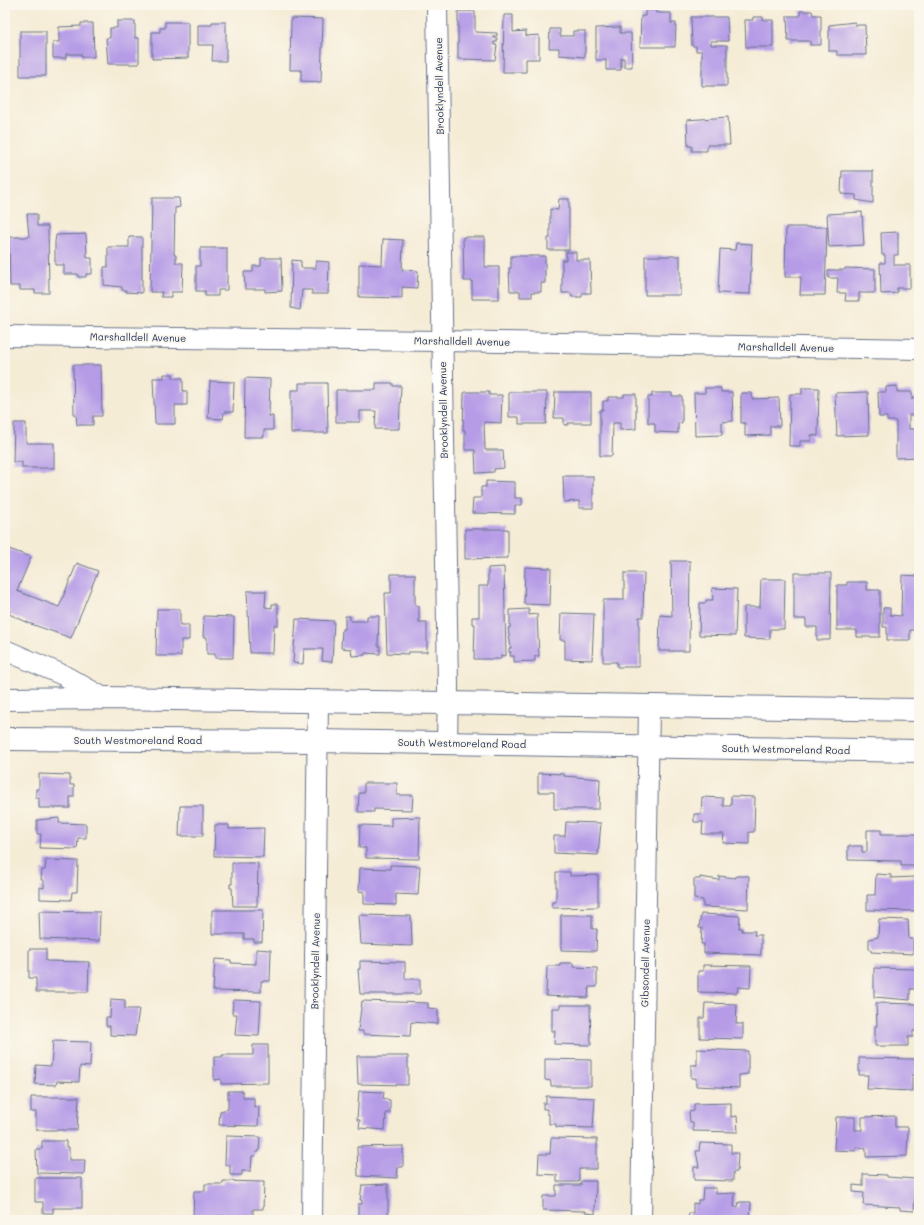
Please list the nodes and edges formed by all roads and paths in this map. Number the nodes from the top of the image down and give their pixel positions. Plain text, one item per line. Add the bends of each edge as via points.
1 (437, 5) edge
2 (5, 336) edge
3 (442, 341) junction
4 (919, 349) edge
5 (5, 650) edge
6 (104, 698) junction
7 (5, 699) edge
8 (318, 702) junction
9 (447, 704) junction
10 (649, 707) junction
11 (919, 710) edge
12 (5, 739) edge
13 (317, 740) junction
14 (447, 743) junction
15 (649, 747) junction
16 (919, 752) edge
17 (312, 1220) edge
18 (641, 1220) edge

1 - 3 street, Brooklyndell Avenue
2 - 3 street, Marshalldell Avenue
3 - 4 street, Marshalldell Avenue
3 - 9 street, Brooklyndell Avenue
5 - 6 street via 63,675
6 - 7 main road
6 - 8 main road
8 - 9 main road
8 - 13 street, Brooklyndell Avenue
9 - 10 main road
9 - 14 street, Brooklyndell Avenue
10 - 11 main road
10 - 15 street, Gibsondell Avenue
12 - 13 main road, South Westmoreland Road
13 - 14 main road, South Westmoreland Road
13 - 17 street, Brooklyndell Avenue
14 - 15 main road, South Westmoreland Road
15 - 16 main road, South Westmoreland Road
15 - 18 street, Gibsondell Avenue

